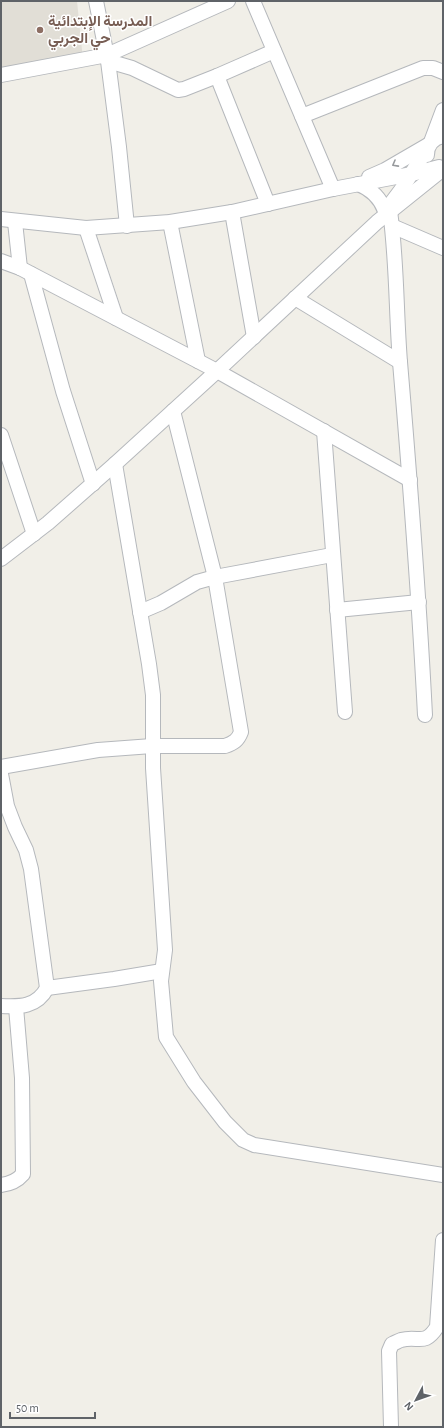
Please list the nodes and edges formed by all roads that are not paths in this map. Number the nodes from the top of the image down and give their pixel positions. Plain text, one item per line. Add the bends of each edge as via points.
1 (96, 1) edge
2 (228, 1) edge
3 (253, 1) edge
4 (126, 46) junction
5 (274, 51) junction
6 (108, 58) junction
7 (132, 68) junction
8 (443, 72) edge
9 (1, 75) edge
10 (217, 76) junction
11 (443, 110) edge
12 (302, 116) junction
13 (432, 143) edge
14 (442, 168) edge
15 (412, 174) junction
16 (354, 184) junction
17 (333, 189) junction
18 (268, 204) junction
19 (232, 212) junction
20 (385, 213) junction
21 (1, 219) edge
22 (15, 222) junction
23 (170, 222) junction
24 (127, 226) junction
25 (392, 226) junction
26 (86, 228) junction
27 (443, 248) edge
28 (1, 261) edge
29 (25, 271) junction
30 (295, 298) junction
31 (116, 318) junction
32 (254, 337) junction
33 (198, 361) junction
34 (400, 362) junction
35 (217, 371) junction
36 (173, 411) junction
37 (324, 431) junction
38 (1, 435) edge
39 (115, 464) junction
40 (410, 480) junction
41 (93, 484) junction
42 (34, 534) junction
43 (332, 555) junction
44 (1, 559) edge
45 (215, 577) junction
46 (419, 602) junction
47 (337, 610) junction
48 (140, 612) junction
49 (344, 712) dead end
50 (425, 715) dead end
51 (152, 746) junction
52 (1, 767) edge
53 (1, 774) edge
54 (162, 971) junction
55 (47, 988) junction
56 (1, 1006) edge
57 (16, 1007) junction
58 (443, 1175) edge
59 (1, 1185) edge
60 (443, 1240) edge
61 (391, 1427) edge

1 - 6 street
2 - 4 street
3 - 5 street
4 - 6 street
4 - 7 street
5 - 10 street
5 - 12 street
6 - 7 street
6 - 9 street
6 - 24 street
7 - 10 street via 178,90
8 - 12 street via 423,68
10 - 18 street
11 - 13 street
12 - 17 street
13 - 14 street via 428,157 436,166
13 - 15 street
13 -> 16 street via 385,170
14 - 15 street
14 - 20 street
15 - 16 street
15 - 20 street
16 - 17 street
16 - 20 street via 368,188 374,193
17 - 18 street
18 - 19 street
19 - 23 street
19 - 32 street
20 - 25 street
20 - 30 street
21 - 22 street
22 - 26 street
22 - 29 street
23 - 24 street
23 - 33 street
24 - 26 street
25 - 27 street
25 - 34 street
26 - 31 street
28 - 29 street
29 - 31 street
29 - 41 street
30 - 32 street
30 - 34 street
31 - 33 street
32 - 35 street
33 - 35 street
34 - 40 street
35 - 36 street
35 - 37 street
36 - 39 street
36 - 45 street
37 - 40 street
37 - 43 street
38 - 42 street
39 - 41 street
39 - 48 street
40 - 46 street
41 - 42 street
42 - 44 street
43 - 45 street
43 - 47 street
45 - 48 street via 197,582
45 - 51 street via 241,732 232,744 225,746
46 - 47 street
46 - 50 street
47 - 49 street
48 - 51 street via 153,695
51 - 52 street via 98,750
51 - 54 street via 164,950
53 - 55 street via 7,806 26,850 31,869
54 - 55 street
54 - 58 street via 165,1031 170,1044 194,1082 225,1122 243,1140 254,1145
55 - 57 street via 39,1000
56 - 57 street
57 - 59 street via 22,1078 23,1174 14,1182
60 - 61 street via 437,1327 432,1335 425,1339 401,1340 392,1344 390,1350

